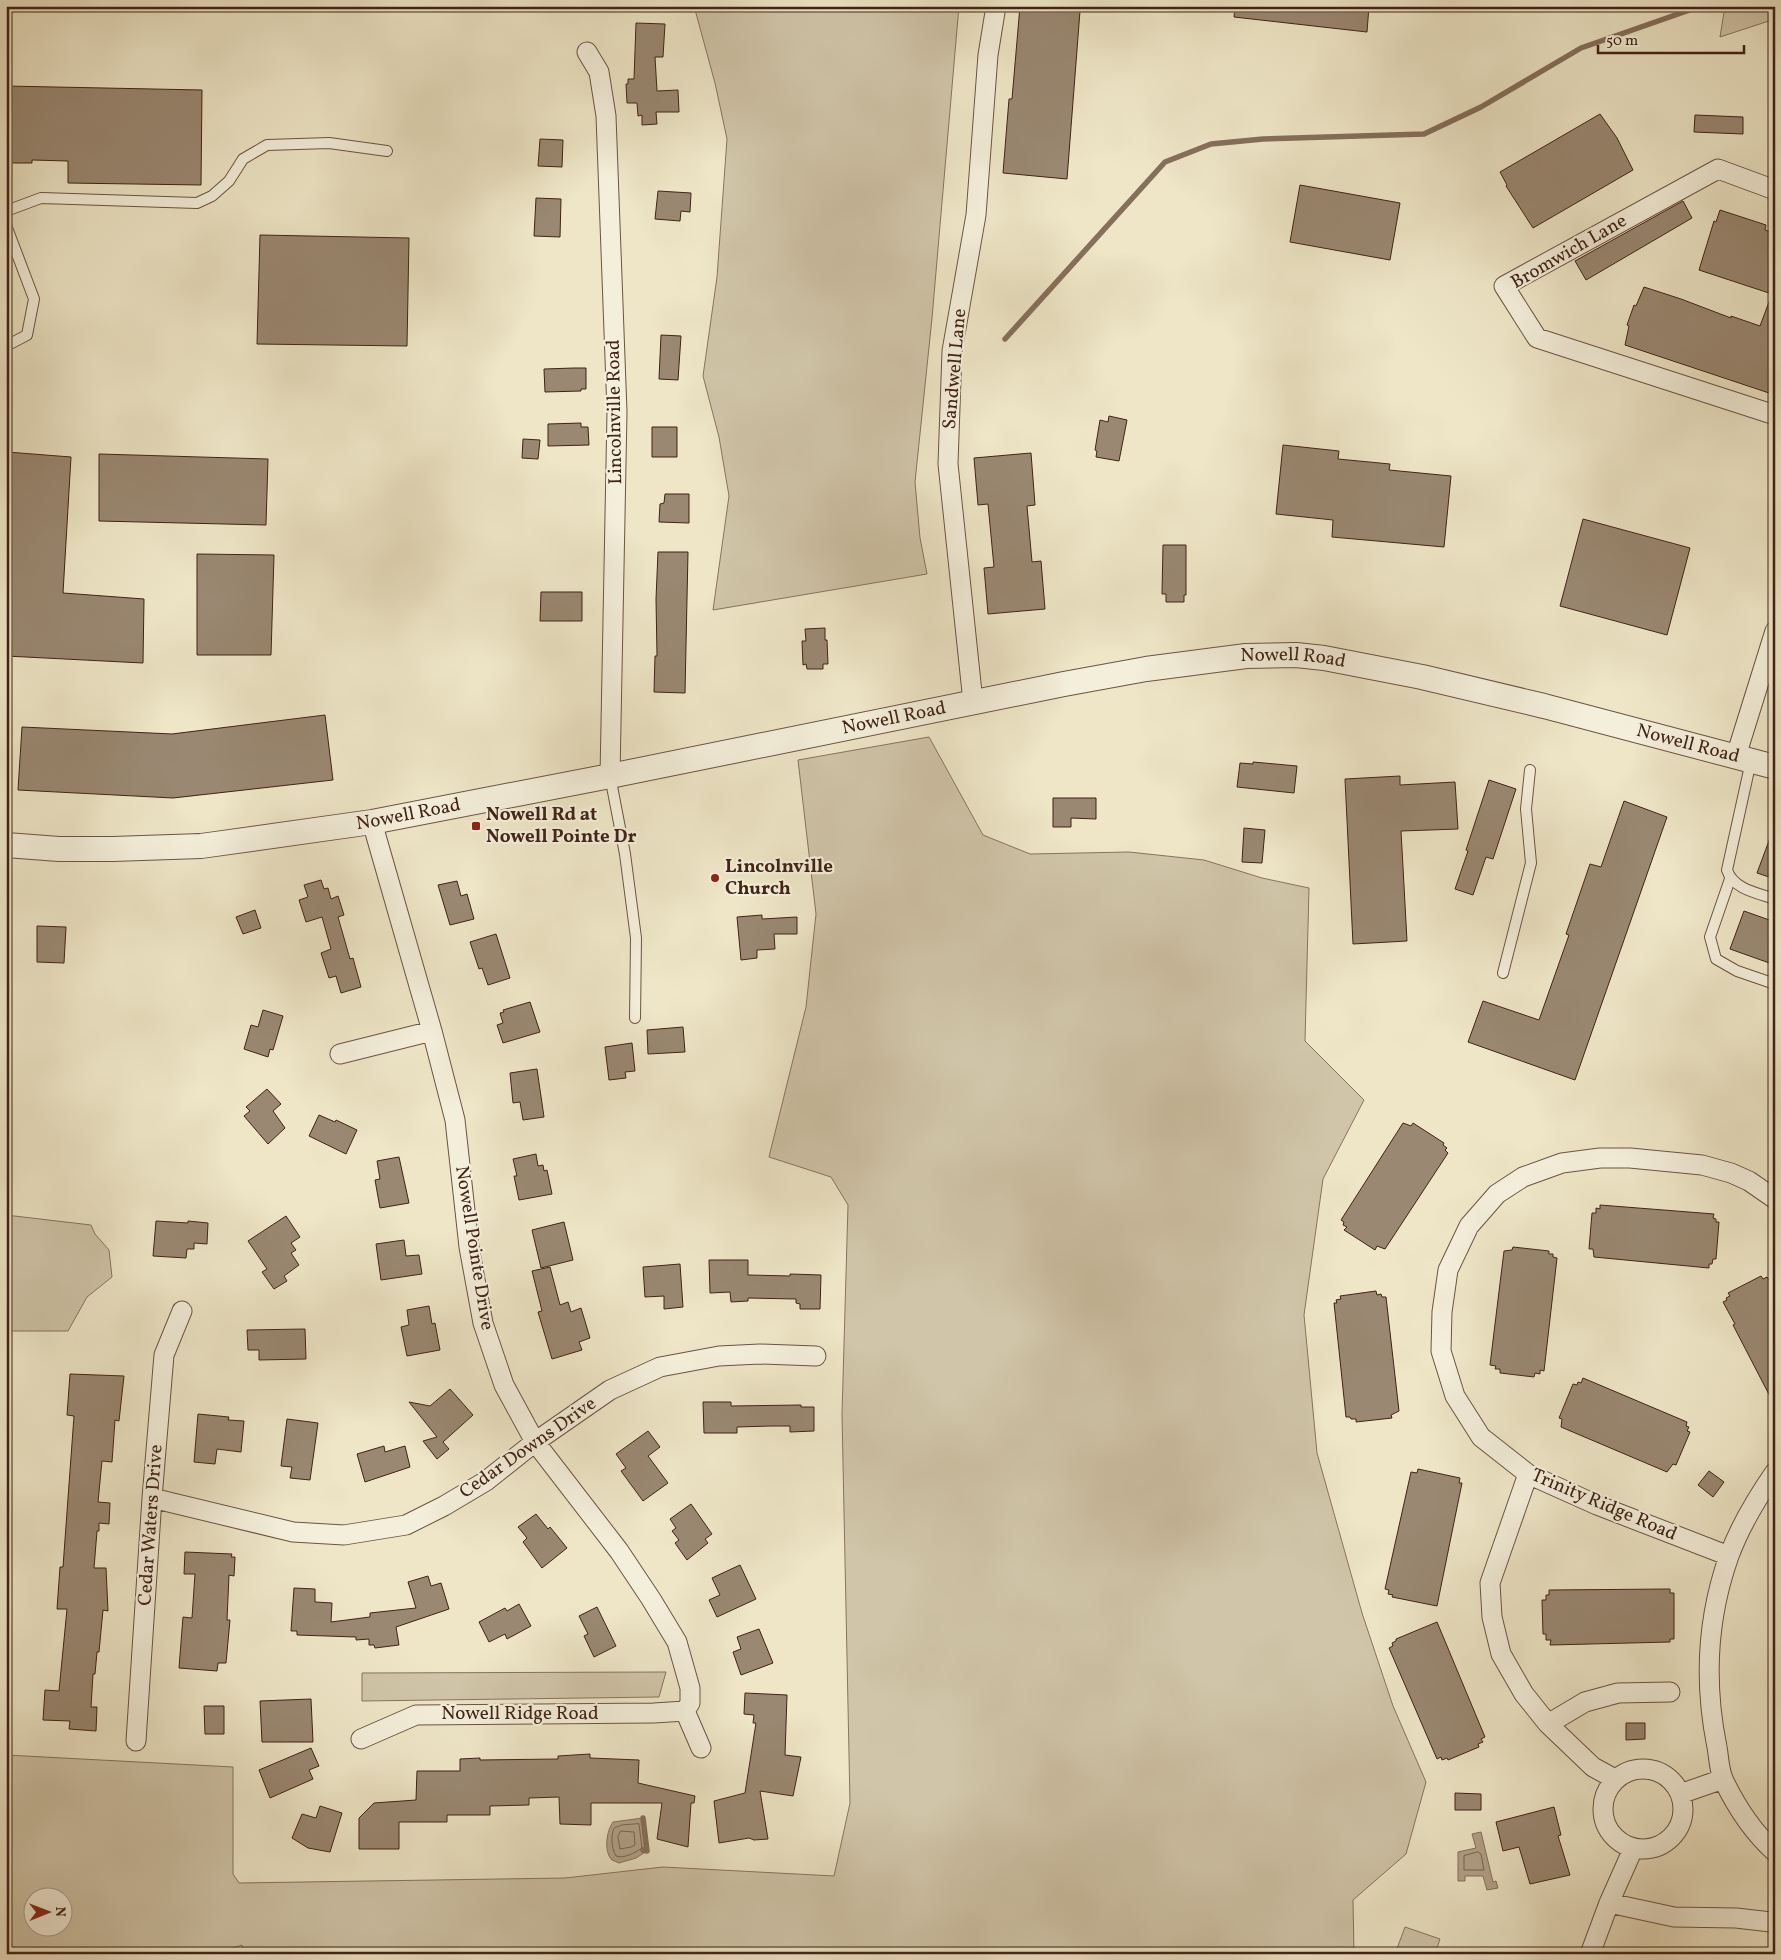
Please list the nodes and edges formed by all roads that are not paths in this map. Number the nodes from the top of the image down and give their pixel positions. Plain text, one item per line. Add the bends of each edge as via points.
1 (996, 6) edge
2 (587, 52) dead end
3 (387, 151) dead end
4 (1775, 190) edge
5 (6, 211) edge
6 (6, 224) edge
7 (6, 346) edge
8 (1775, 415) edge
9 (1775, 631) edge
10 (973, 702) junction
11 (1744, 758) junction
12 (1775, 768) edge
13 (1530, 770) dead end
14 (610, 776) junction
15 (372, 822) junction
16 (6, 845) edge
17 (1730, 880) junction
18 (1775, 899) edge
19 (1503, 974) dead end
20 (1775, 984) edge
21 (635, 1018) dead end
22 (432, 1031) junction
23 (340, 1054) dead end
24 (1775, 1199) edge
25 (182, 1311) dead end
26 (816, 1356) dead end
27 (535, 1442) junction
28 (1775, 1472) edge
29 (1528, 1474) junction
30 (152, 1498) junction
31 (1729, 1556) junction
32 (1670, 1692) dead end
33 (685, 1712) junction
34 (1548, 1724) junction
35 (361, 1739) dead end
36 (136, 1741) dead end
37 (701, 1748) dead end
38 (1615, 1779) junction
39 (1723, 1779) junction
40 (1680, 1794) junction
41 (1633, 1849) junction
42 (1775, 1852) edge
43 (1609, 1903) junction
44 (1775, 1924) edge
45 (1590, 1954) edge

1 - 10 street, Sandwell Lane via 988,55 976,215 952,351 948,464
2 - 14 street, Lincolnville Road via 599,72 606,116 617,402
3 - 5 lane via 329,143 267,145 243,159 229,181 212,196 197,203 41,198
4 - 8 street, Bromwich Lane via 1718,169 1504,286 1537,338
6 - 7 lane via 34,299 27,335
9 - 11 street
10 - 11 street, Nowell Road via 1164,666 1238,656 1296,655 1422,676
10 - 14 street, Nowell Road
11 - 12 street, Nowell Road
11 - 17 lane via 1727,870
13 - 19 lane via 1526,810 1531,863
14 - 15 street, Nowell Road
14 - 21 lane via 636,938
15 - 16 street, Nowell Road via 201,846 113,849
15 - 22 street, Nowell Pointe Drive
17 - 18 lane
17 - 20 lane via 1710,937 1716,959 1737,971
22 - 23 street
22 - 27 street, Nowell Pointe Drive via 455,1120 469,1247 483,1324 504,1385
24 - 29 street, Trinity Ridge Road via 1749,1181 1702,1164 1630,1158 1562,1163 1523,1177 1497,1194 1469,1226 1448,1270 1441,1351 1455,1396 1481,1437
25 - 30 street, Cedar Waters Drive via 164,1355
26 - 27 street, Cedar Downs Drive via 720,1356 660,1367 610,1390
27 - 30 street, Cedar Downs Drive via 486,1481 406,1525 344,1535 293,1532
27 - 33 street, Nowell Pointe Drive via 619,1551 677,1642 690,1688 690,1703
28 - 31 street via 1742,1524
29 - 31 street, Trinity Ridge Road via 1597,1505
29 - 34 street via 1490,1583 1492,1617 1501,1654 1524,1694
30 - 36 street, Cedar Waters Drive
31 - 39 street via 1714,1611 1708,1671 1712,1722
32 - 34 street via 1618,1693 1585,1702
33 - 35 street, Nowell Ridge Road via 416,1715
33 - 37 street
34 - 38 street via 1593,1766
38 - 40 street via 1638,1768 1651,1769 1674,1782
38 - 41 street via 1603,1800 1604,1819 1612,1836
39 - 40 street
39 - 42 street via 1744,1815
40 - 41 street via 1682,1819 1677,1831 1658,1847
41 - 43 street
43 - 44 street via 1674,1917 1736,1918
43 - 45 street

